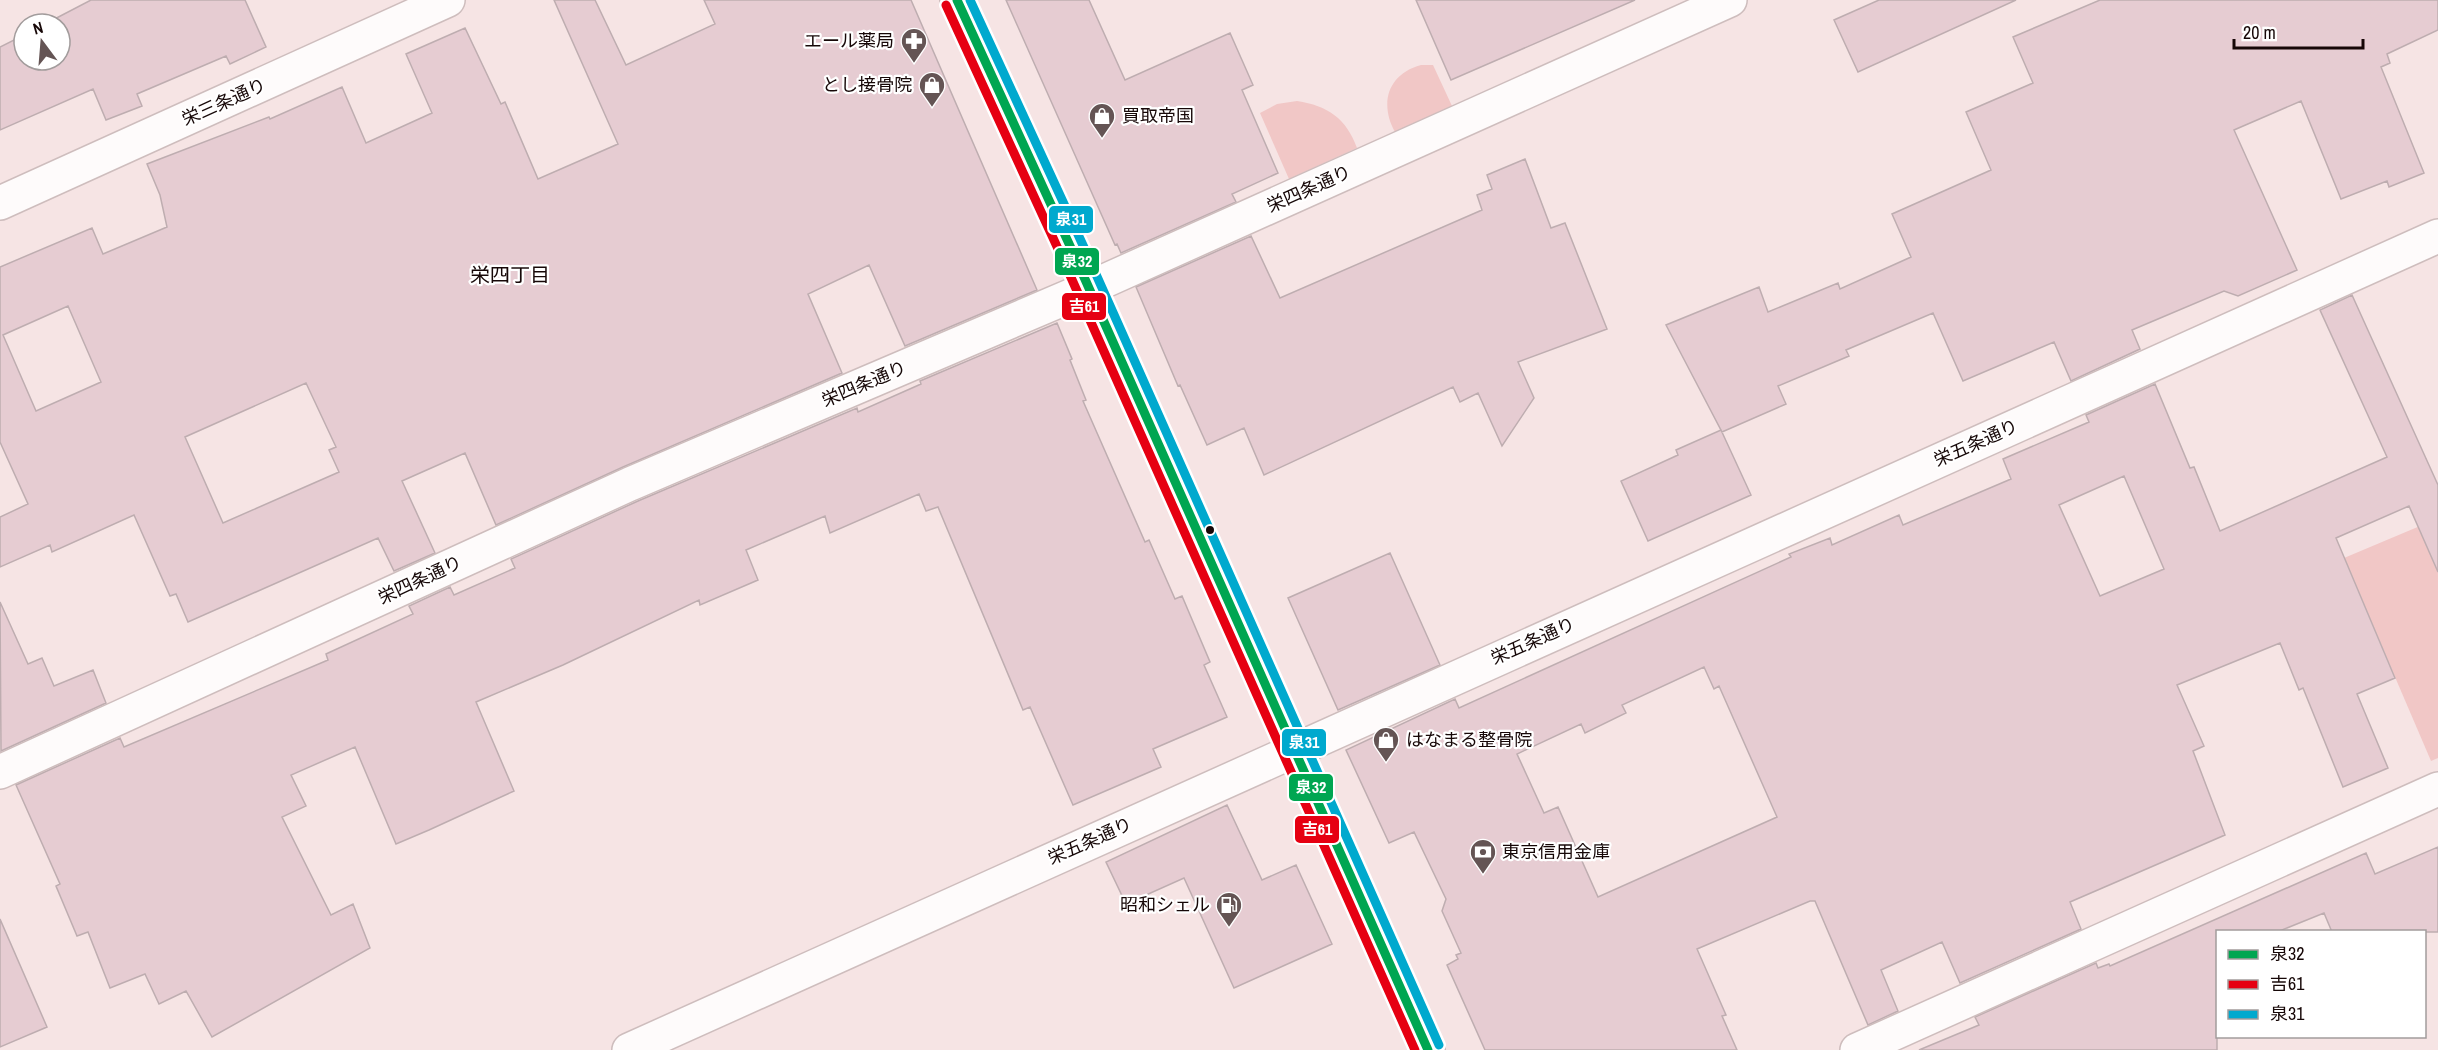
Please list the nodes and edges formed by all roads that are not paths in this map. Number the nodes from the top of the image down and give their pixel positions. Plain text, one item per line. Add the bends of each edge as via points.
1 (448, 0) edge
2 (957, 0) edge
3 (1730, 0) edge
4 (0, 204) edge
5 (2438, 236) edge
6 (1089, 288) junction
7 (1294, 749) junction
8 (0, 772) edge
9 (2438, 789) edge
10 (628, 1050) edge
11 (1428, 1050) edge
12 (1857, 1050) edge

1 - 4 street, 栄三条通り
2 - 6 street
3 - 6 street, 栄四条通り
5 - 7 street, 栄五条通り
6 - 7 street
6 - 8 street, 栄四条通り via 630,484
7 - 10 street, 栄五条通り
7 - 11 street
9 - 12 street

